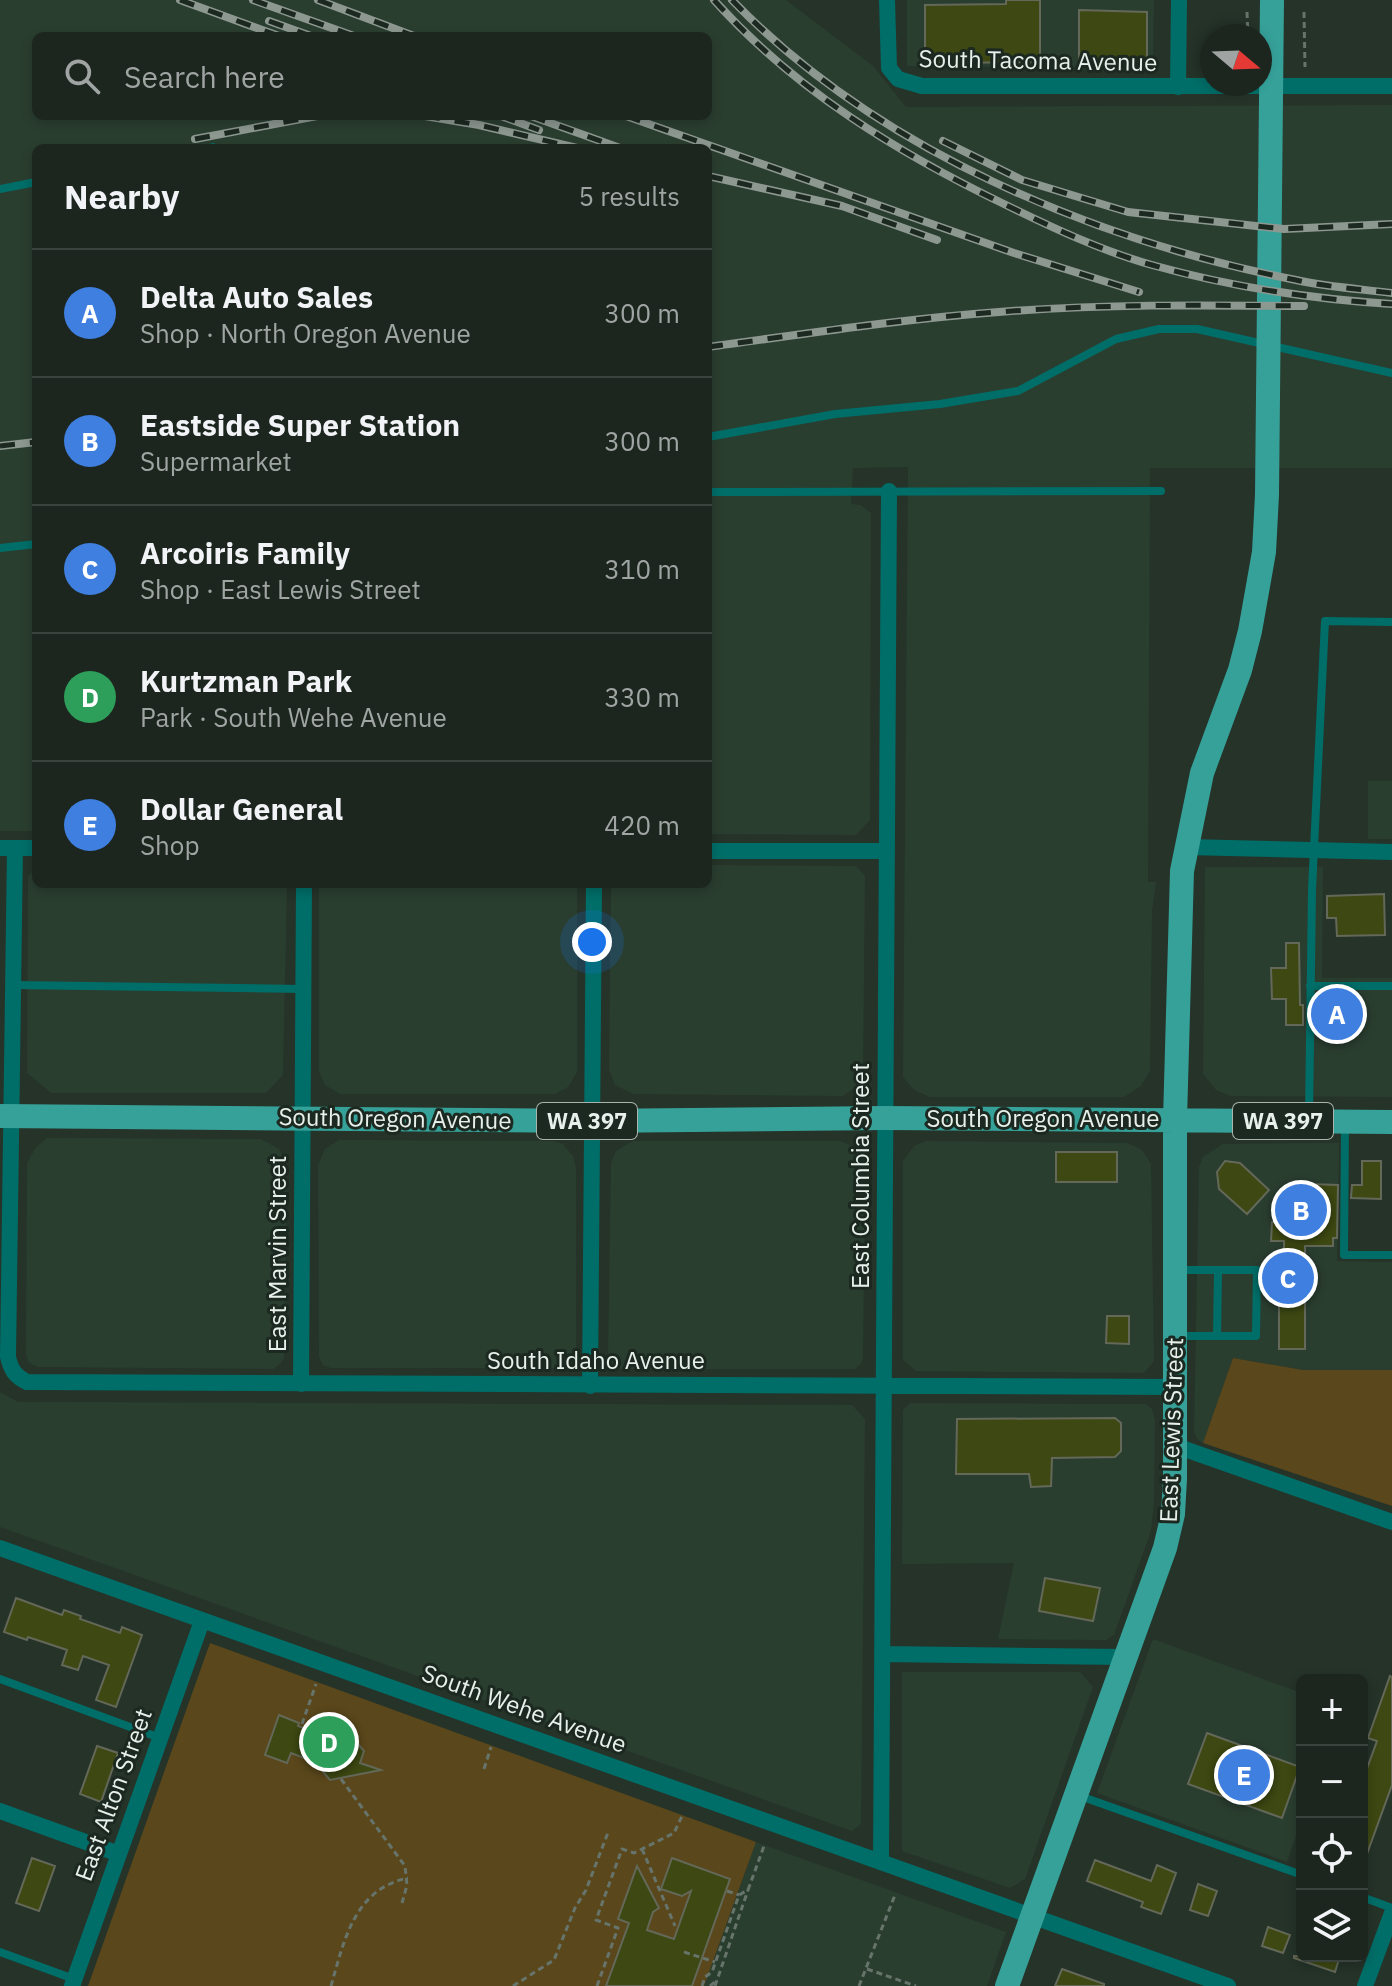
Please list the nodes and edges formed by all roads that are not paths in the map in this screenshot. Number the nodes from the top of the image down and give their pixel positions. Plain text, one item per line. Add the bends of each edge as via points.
1 (887, 0) edge
2 (1179, 0) edge
3 (1272, 0) edge
4 (1392, 86) edge
5 (1178, 87) junction
6 (32, 183) edge
7 (0, 189) edge
8 (1392, 373) edge
9 (712, 436) edge
10 (889, 491) junction
11 (1161, 491) dead end
12 (712, 492) edge
13 (32, 544) edge
14 (0, 548) edge
15 (1392, 622) edge
16 (1185, 847) junction
17 (7, 848) edge
18 (32, 848) edge
19 (712, 851) edge
20 (887, 851) junction
21 (1315, 851) junction
22 (1392, 852) edge
23 (304, 888) edge
24 (594, 888) edge
25 (11, 985) junction
26 (1310, 986) junction
27 (1392, 986) edge
28 (303, 989) junction
29 (5, 1116) edge
30 (302, 1117) junction
31 (885, 1118) junction
32 (1175, 1120) junction
33 (592, 1121) junction
34 (1309, 1122) junction
35 (1345, 1122) junction
36 (1392, 1122) edge
37 (1392, 1255) edge
38 (1175, 1270) junction
39 (1218, 1270) junction
40 (1176, 1336) junction
41 (1217, 1336) junction
42 (301, 1384) junction
43 (590, 1386) junction
44 (883, 1387) junction
45 (1176, 1387) junction
46 (1176, 1446) junction
47 (1392, 1522) edge
48 (0, 1548) edge
49 (202, 1621) junction
50 (882, 1654) junction
51 (1126, 1657) junction
52 (0, 1679) edge
53 (160, 1738) junction
54 (1076, 1794) junction
55 (0, 1811) edge
56 (119, 1854) junction
57 (881, 1861) junction
58 (1296, 1873) edge
59 (1368, 1900) edge
60 (1392, 1910) edge
61 (1032, 1915) junction
62 (0, 1952) edge
63 (73, 1982) edge
64 (1007, 1986) edge
65 (1228, 1986) edge
66 (1365, 1986) edge

1 - 5 street, South Tacoma Avenue via 887,61 898,79 922,86
2 - 5 street
3 - 16 main road, East Lewis Street via 1264,552 1240,670 1202,773
4 - 5 street, South Tacoma Avenue
6 - 7 lane
8 - 9 lane via 1197,329 1159,329 1116,339 1018,391 835,414
10 - 11 lane
10 - 12 lane
10 - 20 street, East Columbia Street
13 - 14 lane
15 - 21 lane via 1325,621
16 - 21 street
16 - 32 main road, East Lewis Street via 1179,901
17 - 18 street
17 - 25 street
19 - 20 street
20 - 31 street, East Columbia Street
21 - 22 street
21 - 26 lane
23 - 28 street, East Marvin Street
24 - 33 street
25 - 28 lane
25 - 29 street
26 - 27 lane
26 - 34 lane
28 - 30 street, East Marvin Street
29 - 30 main road, South Oregon Avenue / WA 397
29 - 42 street, South Idaho Avenue via 8,1357 17,1377 39,1384
30 - 33 main road, South Oregon Avenue / WA 397
30 - 42 street, East Marvin Street
31 - 32 main road, South Oregon Avenue / WA 397
31 - 33 main road, South Oregon Avenue / WA 397
31 - 44 street, East Columbia Street
32 - 34 main road, WA 397
32 - 38 main road, East Lewis Street
33 - 43 street
34 - 35 main road, WA 397
35 - 36 main road, WA 397
35 - 37 lane via 1344,1255
38 - 39 lane
38 - 40 main road, East Lewis Street
39 - 41 lane
39 - 41 lane via 1257,1270 1257,1283 1256,1336
40 - 41 lane
40 - 45 main road, East Lewis Street
42 - 43 street, South Idaho Avenue
43 - 44 street, South Idaho Avenue
44 - 45 street, South Idaho Avenue
44 - 50 street, East Columbia Street
45 - 46 main road, East Lewis Street
46 - 47 street
46 - 51 main road, East Lewis Street via 1170,1529
48 - 49 street, South Wehe Avenue
49 - 53 street, East Alton Street
49 - 57 street, South Wehe Avenue
50 - 51 street
50 - 57 street, East Columbia Street
51 - 54 main road, East Lewis Street
52 - 53 lane
53 - 56 street, East Alton Street
54 - 58 lane
54 - 61 main road, East Lewis Street
55 - 56 street
56 - 63 street, East Alton Street
57 - 61 street, South Wehe Avenue
59 - 60 lane
60 - 66 street
61 - 64 main road, East Lewis Street
61 - 65 street, South Wehe Avenue
62 - 63 lane

